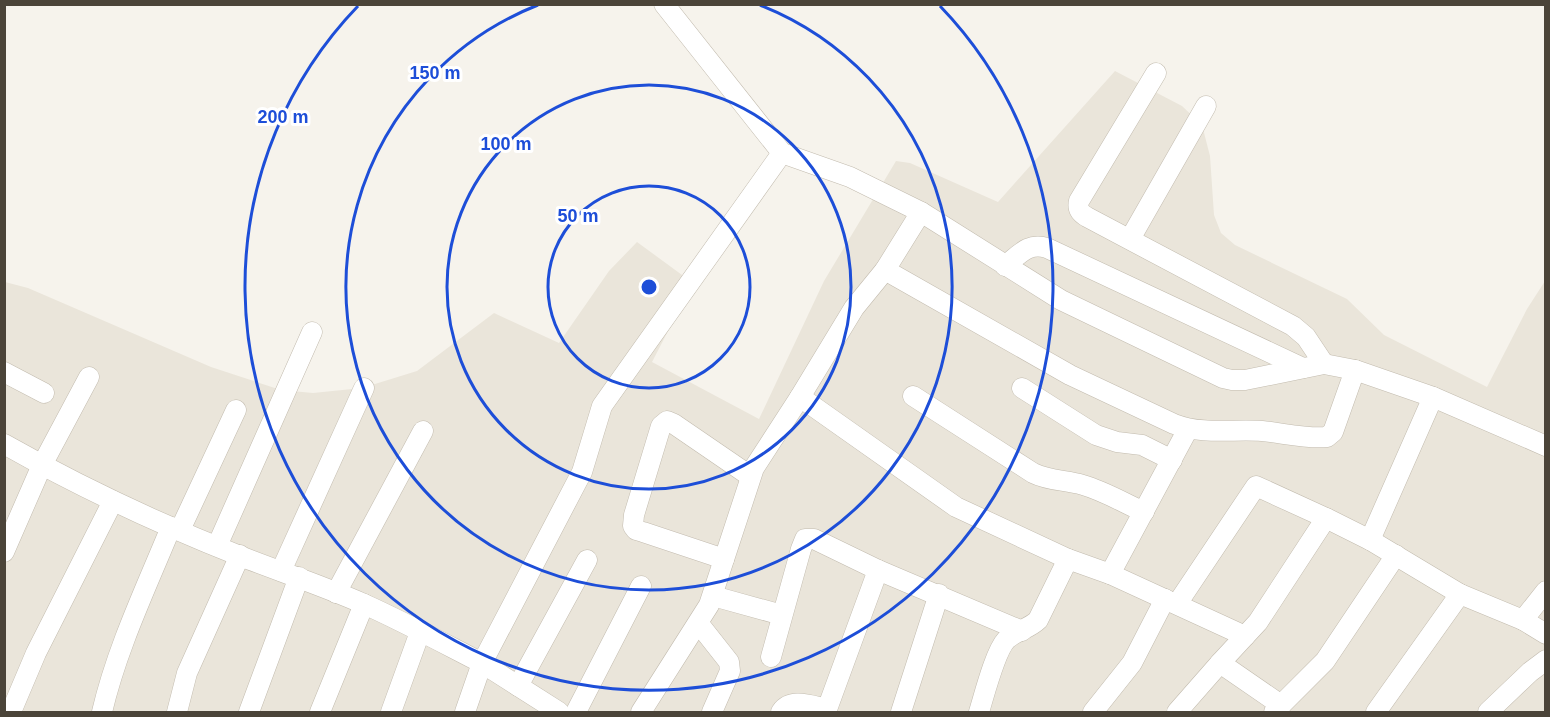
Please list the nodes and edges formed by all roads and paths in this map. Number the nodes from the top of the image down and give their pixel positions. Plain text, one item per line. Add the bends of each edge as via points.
1 (664, 4) edge
2 (1156, 73) dead end
3 (1206, 106) dead end
4 (782, 153) junction
5 (921, 212) junction
6 (1130, 239) junction
7 (1005, 266) junction
8 (885, 270) junction
9 (312, 332) dead end
10 (1324, 364) junction
11 (1303, 368) junction
12 (1355, 370) junction
13 (4, 372) edge
14 (89, 377) dead end
15 (364, 388) dead end
16 (1022, 388) dead end
17 (44, 393) dead end
18 (913, 396) dead end
19 (800, 397) junction
20 (1433, 397) junction
21 (236, 410) dead end
22 (1188, 429) junction
23 (423, 431) dead end
24 (4, 444) edge
25 (1545, 446) edge
26 (1172, 460) junction
27 (42, 465) junction
28 (750, 476) junction
29 (113, 501) junction
30 (1144, 512) junction
31 (1326, 518) junction
32 (175, 528) junction
33 (1370, 540) junction
34 (217, 546) junction
35 (4, 552) edge
36 (240, 555) junction
37 (1396, 555) junction
38 (724, 559) junction
39 (1068, 559) junction
40 (587, 560) dead end
41 (878, 570) junction
42 (290, 574) junction
43 (1110, 574) junction
44 (641, 586) dead end
45 (1545, 591) edge
46 (336, 592) junction
47 (939, 594) junction
48 (1460, 594) junction
49 (712, 596) junction
50 (1171, 602) junction
51 (364, 604) junction
52 (783, 615) junction
53 (1523, 620) junction
54 (699, 624) junction
55 (1022, 631) junction
56 (420, 632) junction
57 (1545, 634) edge
58 (1245, 636) junction
59 (771, 657) dead end
60 (1545, 660) edge
61 (482, 663) junction
62 (1220, 663) junction
63 (518, 686) junction
64 (1277, 709) edge
65 (549, 710) edge
66 (827, 711) edge
67 (11, 712) edge
68 (102, 712) edge
69 (177, 712) edge
70 (249, 712) edge
71 (320, 712) edge
72 (391, 712) edge
73 (465, 712) edge
74 (576, 712) edge
75 (641, 712) edge
76 (712, 712) edge
77 (781, 712) edge
78 (901, 712) edge
79 (979, 712) edge
80 (1094, 712) edge
81 (1177, 712) edge
82 (1376, 712) edge
83 (1488, 712) edge

1 - 4 street
2 - 6 street via 1078,207 1083,215
3 - 6 street
4 - 5 street via 850,177
4 - 61 street via 602,406 582,472
5 - 7 street
5 - 8 street
6 - 10 street via 1293,326 1306,337
7 - 11 street via 1061,300 1223,378 1238,381
7 - 11 street via 1033,246 1047,248
8 - 19 street via 854,308
8 - 22 street via 1070,375
9 - 34 street
10 - 11 street
10 - 12 street
12 - 20 street
12 - 22 street via 1333,432 1327,437
13 - 17 street
14 - 27 street
15 - 42 street
16 - 26 street via 1095,435 1142,445
18 - 30 street via 1042,478 1093,488
19 - 28 street
19 - 39 street via 956,507
20 - 25 street
20 - 33 street
21 - 32 street
22 - 26 street
23 - 46 street
24 - 27 street
26 - 30 street
27 - 29 street
27 - 35 street
28 - 38 street
28 - 38 street via 674,424 667,422 662,426 633,526
29 - 32 street
29 - 67 street via 36,653
30 - 43 street
31 - 33 street
31 - 50 street via 1256,486
31 - 58 street
32 - 34 street
32 - 68 street via 118,657
33 - 37 street
34 - 36 street
36 - 42 street
36 - 69 street via 188,673
37 - 48 street
37 - 64 street via 1325,661
38 - 49 street
39 - 43 street
39 - 55 street via 1038,620
40 - 63 street
41 - 47 street
41 - 52 street via 814,539 805,539
41 - 66 street
42 - 46 street
42 - 70 street
43 - 50 street
44 - 74 street
45 - 53 street
46 - 51 street
47 - 55 street
47 - 78 street
48 - 53 street
48 - 82 street
49 - 52 street
49 - 54 street
50 - 58 street
50 - 80 street via 1132,663
51 - 56 street
51 - 71 street
52 - 59 street
53 - 57 street
54 - 75 street
54 - 76 street via 731,666
55 - 79 street via 1002,646
56 - 61 street
56 - 72 street
58 - 62 street
60 - 83 street
61 - 63 street
61 - 73 street
62 - 64 street
62 - 81 street
63 - 65 street
66 - 77 street via 791,704

